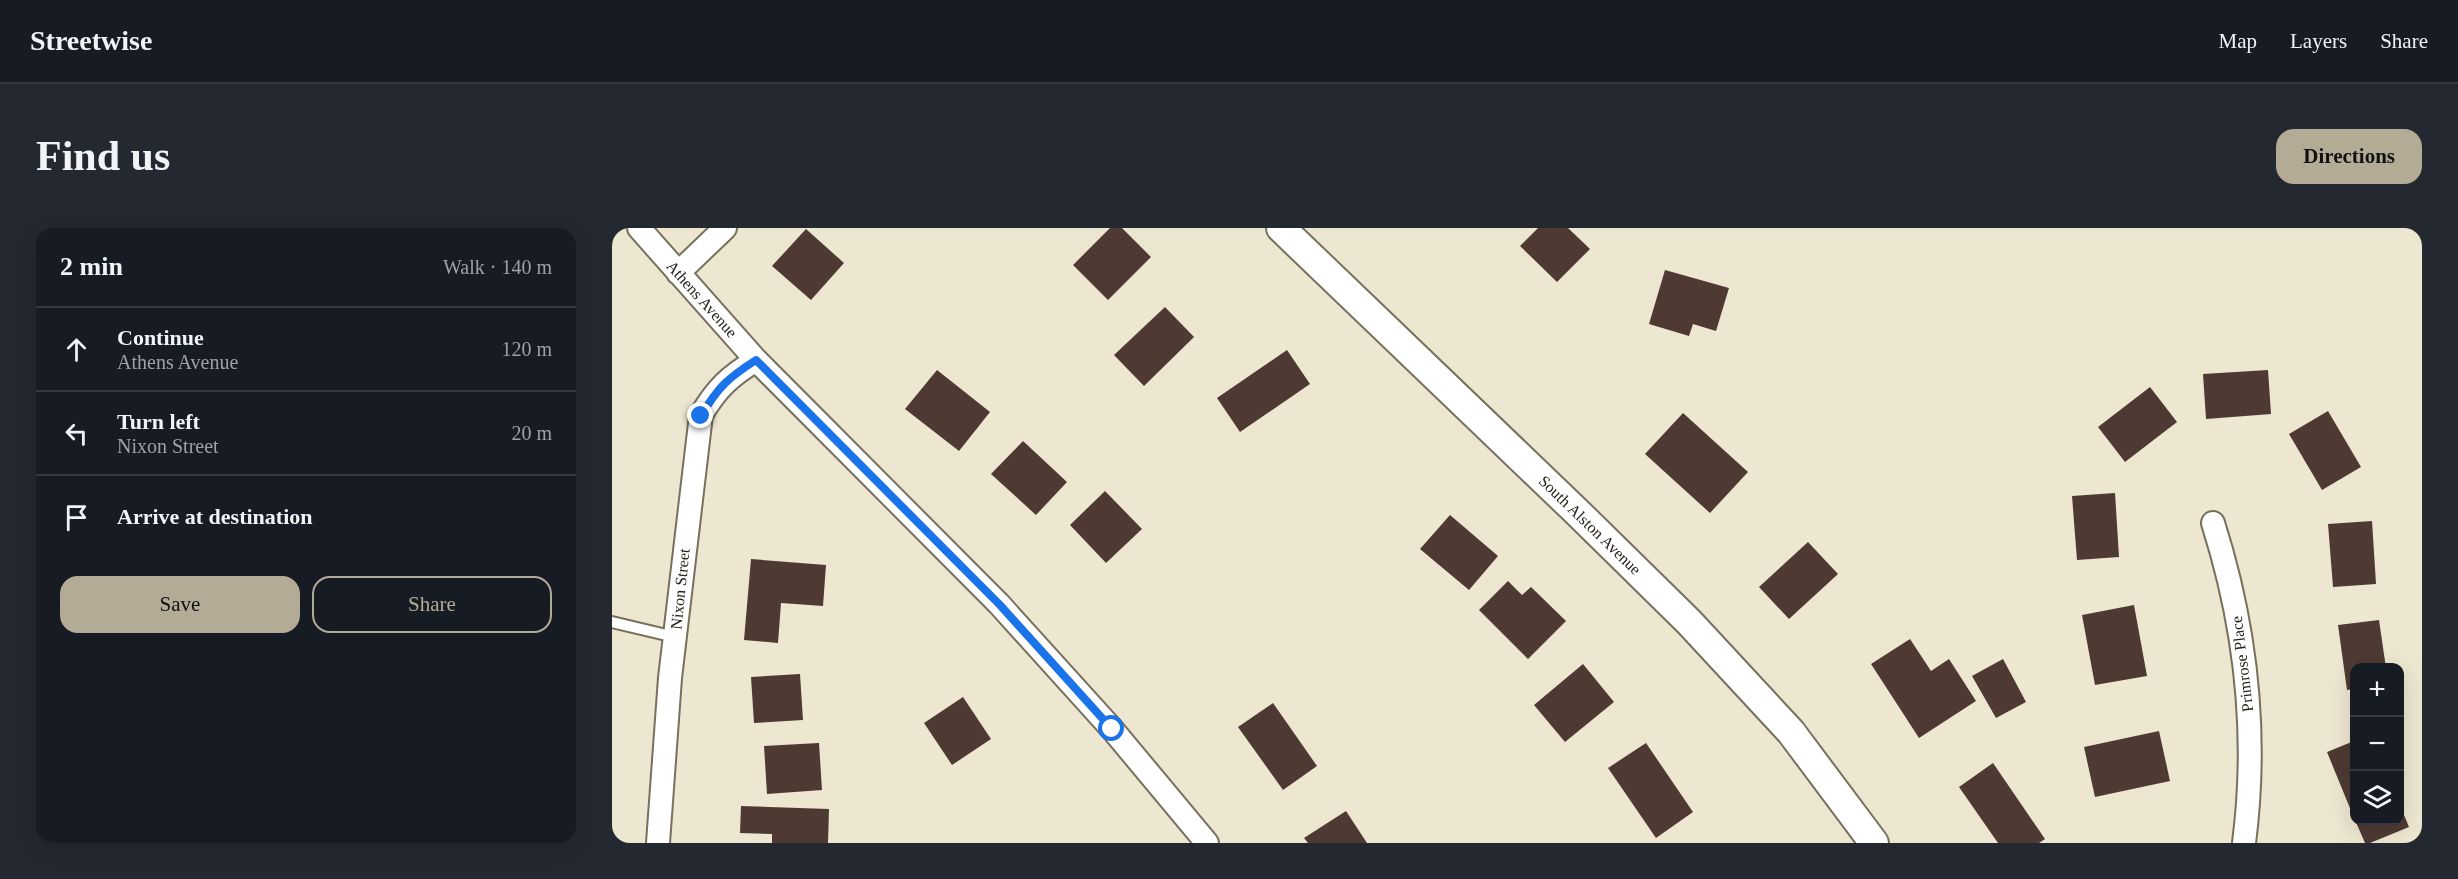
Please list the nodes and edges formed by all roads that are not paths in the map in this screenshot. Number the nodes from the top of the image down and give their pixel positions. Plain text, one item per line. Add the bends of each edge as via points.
1 (639, 228) edge
2 (725, 228) edge
3 (1281, 228) edge
4 (678, 273) junction
5 (756, 360) junction
6 (2213, 523) dead end
7 (612, 622) edge
8 (675, 637) junction
9 (658, 843) edge
10 (1207, 843) edge
11 (1874, 843) edge
12 (2244, 843) edge

1 - 4 street, Athens Avenue
2 - 4 street
3 - 11 street, South Alston Avenue via 1689,622 1791,732
4 - 5 street, Athens Avenue
5 - 8 street, Nixon Street via 729,377 701,416
5 - 10 street, Athens Avenue via 999,604 1112,729
6 - 12 street, Primrose Place via 2235,608 2248,685 2250,751
7 - 8 lane
8 - 9 street, Nixon Street

